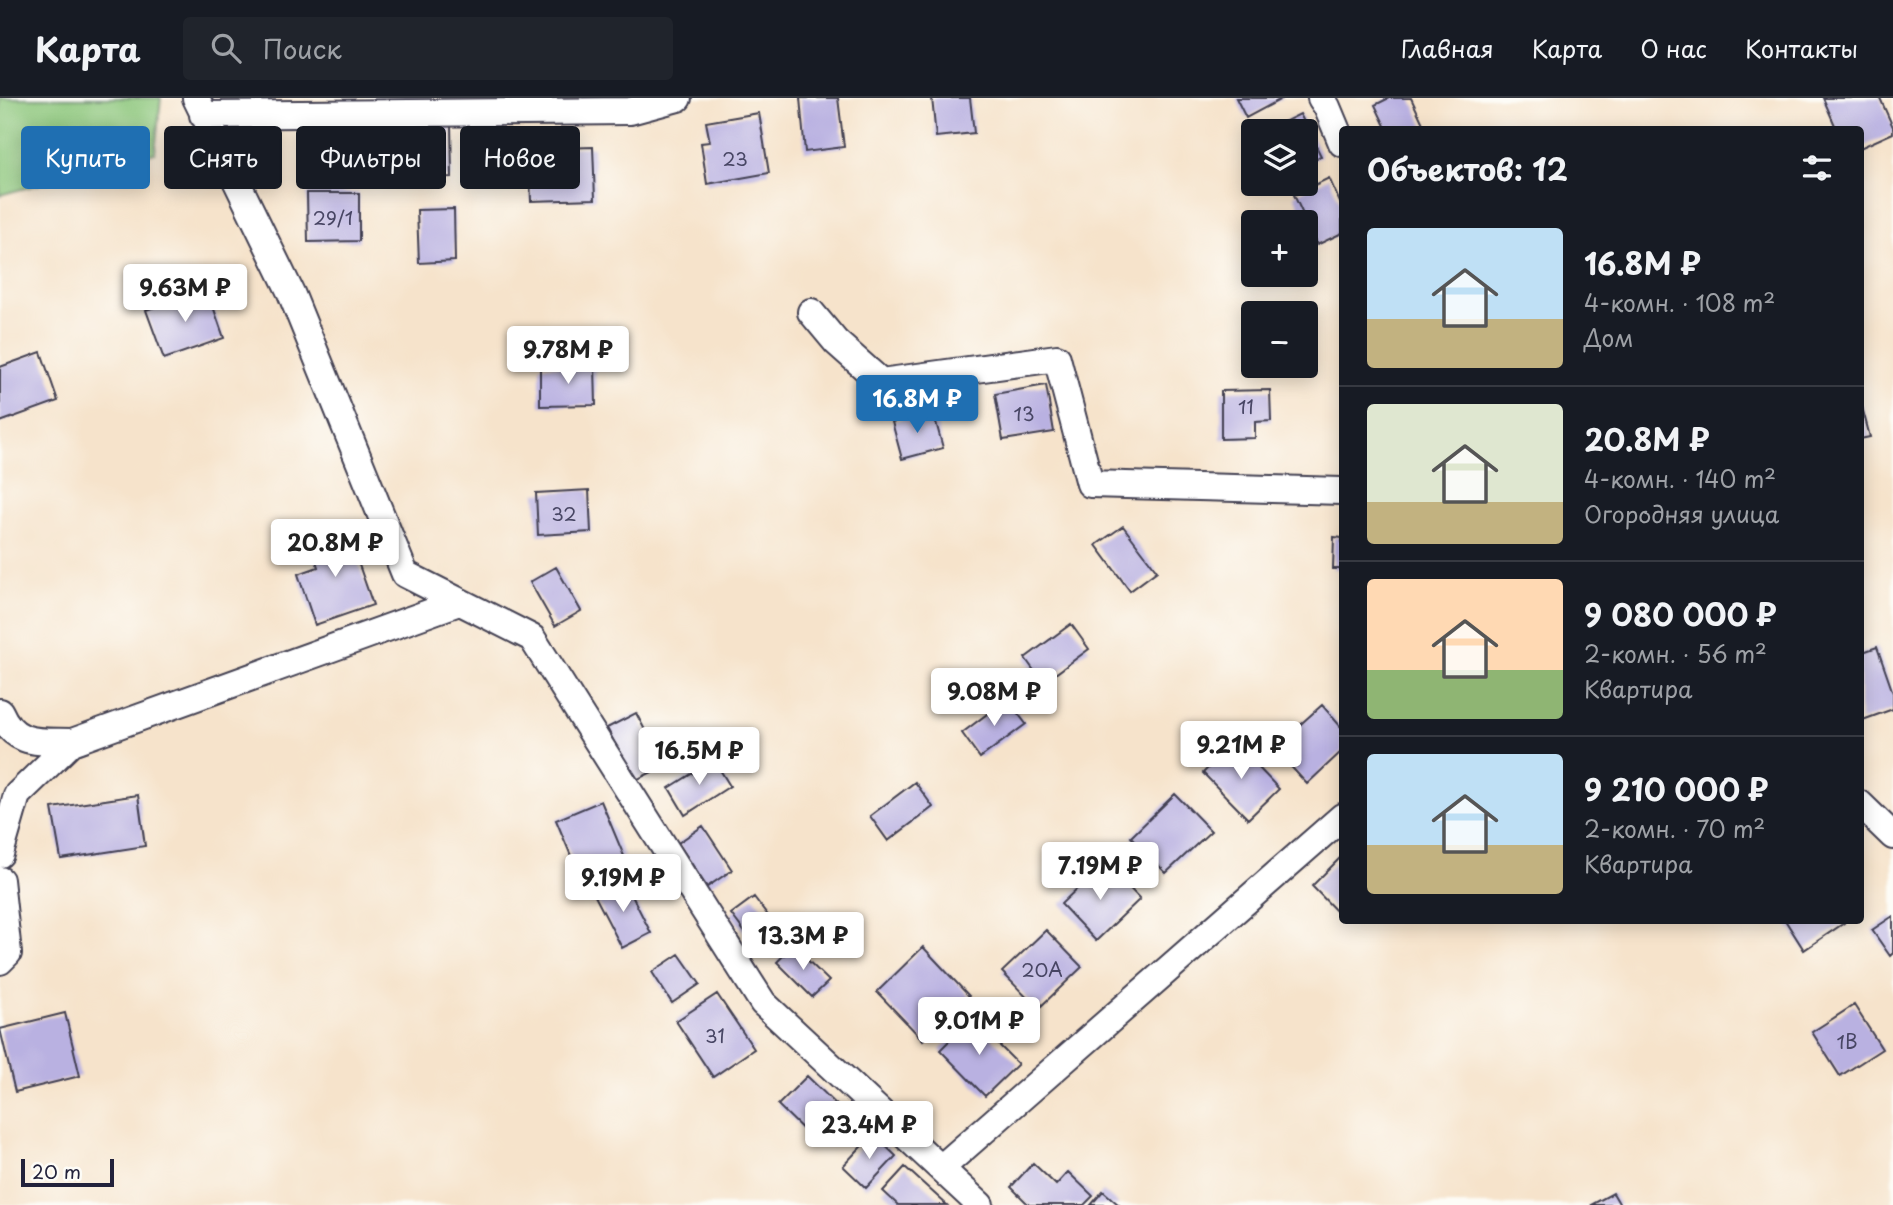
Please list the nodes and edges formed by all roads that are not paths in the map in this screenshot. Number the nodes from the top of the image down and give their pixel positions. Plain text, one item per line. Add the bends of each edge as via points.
1 (678, 98) edge
2 (1321, 98) edge
3 (200, 106) edge
4 (1339, 136) edge
5 (811, 312) dead end
6 (1339, 491) edge
7 (459, 602) junction
8 (0, 712) edge
9 (72, 742) junction
10 (1864, 808) edge
11 (1339, 820) edge
12 (1893, 836) edge
13 (0, 854) edge
14 (0, 880) edge
15 (0, 961) edge
16 (941, 1168) junction
17 (981, 1205) edge

1 - 3 street via 630,111
2 - 4 street
3 - 7 street via 291,293 405,575
5 - 6 street via 836,342 881,382 1057,358 1090,484
7 - 9 street
7 - 16 street via 531,638 763,1003
8 - 9 street via 6,727 28,741
9 - 13 street via 17,795
10 - 12 street
11 - 16 street
14 - 15 street via 8,953
16 - 17 street

